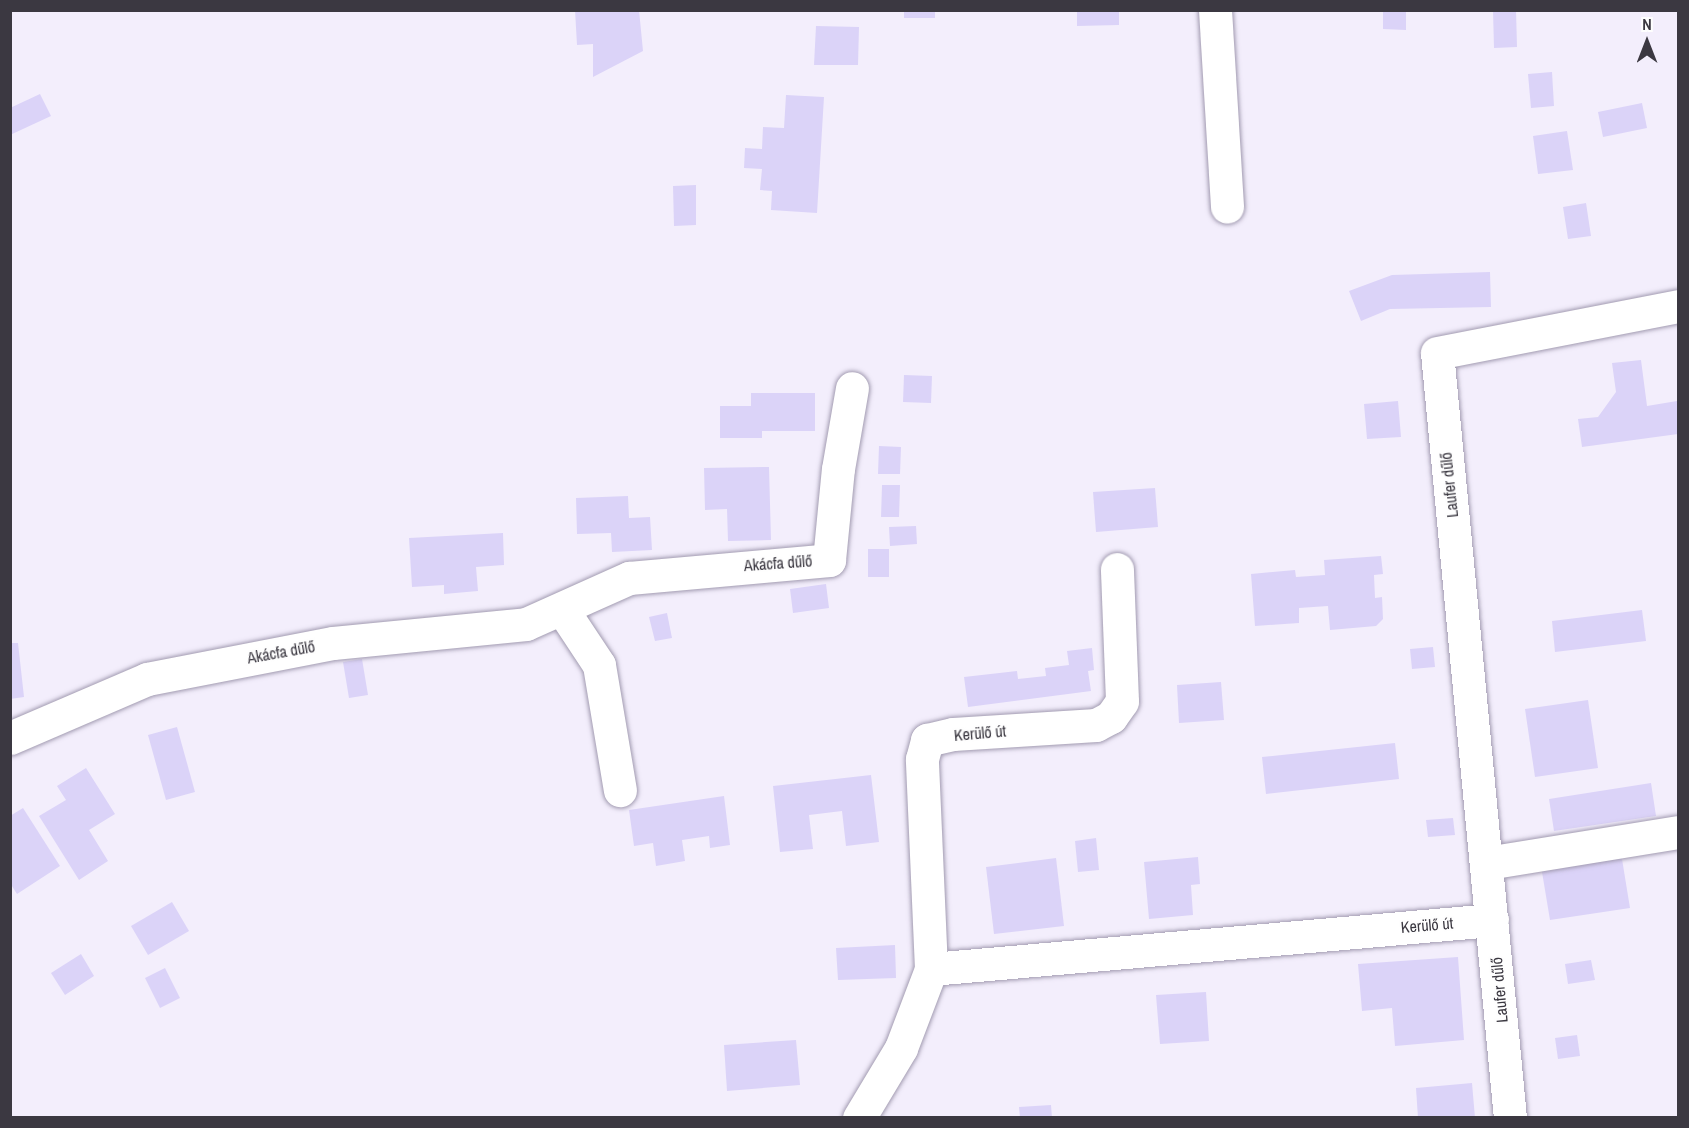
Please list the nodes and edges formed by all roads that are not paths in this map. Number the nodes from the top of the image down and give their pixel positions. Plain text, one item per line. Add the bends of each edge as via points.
1 (1215, 10) edge
2 (1227, 207) dead end
3 (1678, 306) edge
4 (852, 388) dead end
5 (1117, 569) dead end
6 (562, 609) junction
7 (10, 738) edge
8 (620, 790) dead end
9 (1678, 832) edge
10 (1487, 862) junction
11 (1492, 920) junction
12 (931, 969) junction
13 (859, 1118) edge
14 (1510, 1118) edge

1 - 2 street
3 - 10 street, Laufer dűlő via 1437,353
4 - 6 street, Akácfa dűlő via 838,469 829,560 629,578
5 - 12 street, Kerülő út via 1122,701 1110,717 1096,725 954,734 927,740 922,759
6 - 7 street, Akácfa dűlő via 526,624 333,643 147,679
6 - 8 street via 598,665
9 - 10 street
10 - 11 street, Laufer dűlő
11 - 12 street, Kerülő út
11 - 14 street, Laufer dűlő
12 - 13 street, Kerülő út via 901,1048 877,1080

